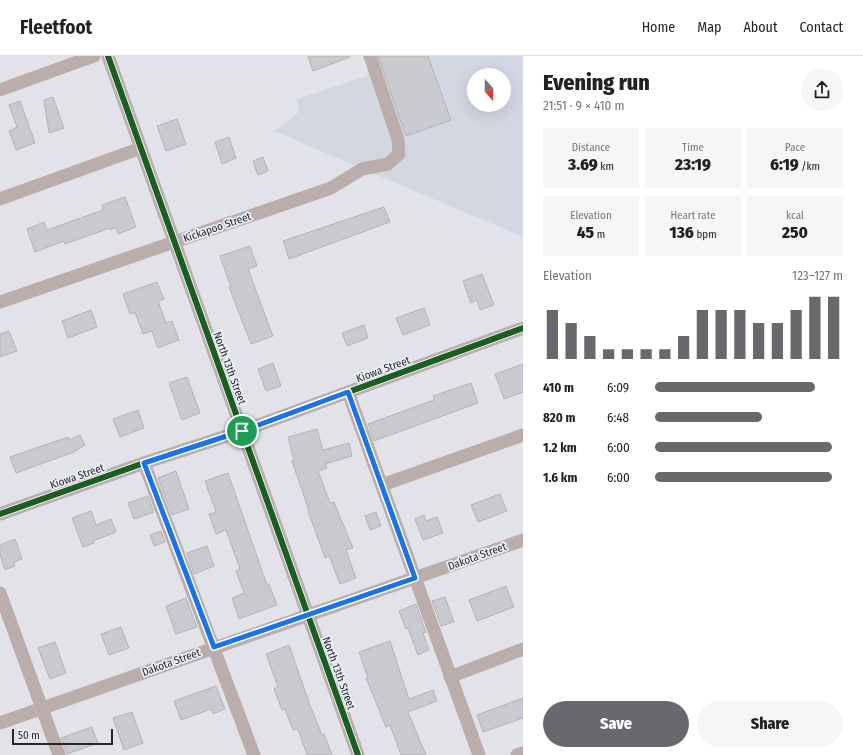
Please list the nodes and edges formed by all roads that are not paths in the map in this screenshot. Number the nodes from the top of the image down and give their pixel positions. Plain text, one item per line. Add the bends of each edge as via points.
1 (94, 56) edge
2 (108, 56) edge
3 (370, 56) edge
4 (0, 90) edge
5 (141, 148) junction
6 (0, 199) edge
7 (175, 241) junction
8 (0, 302) edge
9 (523, 328) edge
10 (348, 392) junction
11 (242, 431) junction
12 (523, 435) edge
13 (144, 463) junction
14 (382, 485) junction
15 (0, 514) edge
16 (523, 540) edge
17 (415, 578) junction
18 (0, 593) edge
19 (307, 616) junction
20 (214, 647) junction
21 (523, 649) edge
22 (450, 677) junction
23 (42, 708) junction
24 (0, 723) edge
25 (523, 753) edge
26 (59, 755) edge
27 (254, 755) edge
28 (358, 755) edge
29 (479, 755) edge
30 (517, 755) edge

1 - 4 street
2 - 5 street, North 13th Street
3 - 7 street, Kickapoo Street via 398,139 400,154 388,164 362,169 331,188
5 - 6 street
5 - 7 street, North 13th Street
7 - 8 street, Kickapoo Street
7 - 11 street, North 13th Street
9 - 10 street, Kiowa Street
10 - 11 street, Kiowa Street
10 - 14 street
11 - 13 street, Kiowa Street
11 - 19 street, North 13th Street
12 - 14 street
13 - 15 street, Kiowa Street
13 - 20 street
14 - 17 street
16 - 17 street, Dakota Street
17 - 19 street, Dakota Street
17 - 22 street
18 - 23 street
19 - 20 street, Dakota Street
19 - 28 street, North 13th Street
20 - 23 street, Dakota Street
20 - 27 street
21 - 22 street
22 - 29 street
23 - 24 street, Dakota Street
23 - 26 street
25 - 30 street

